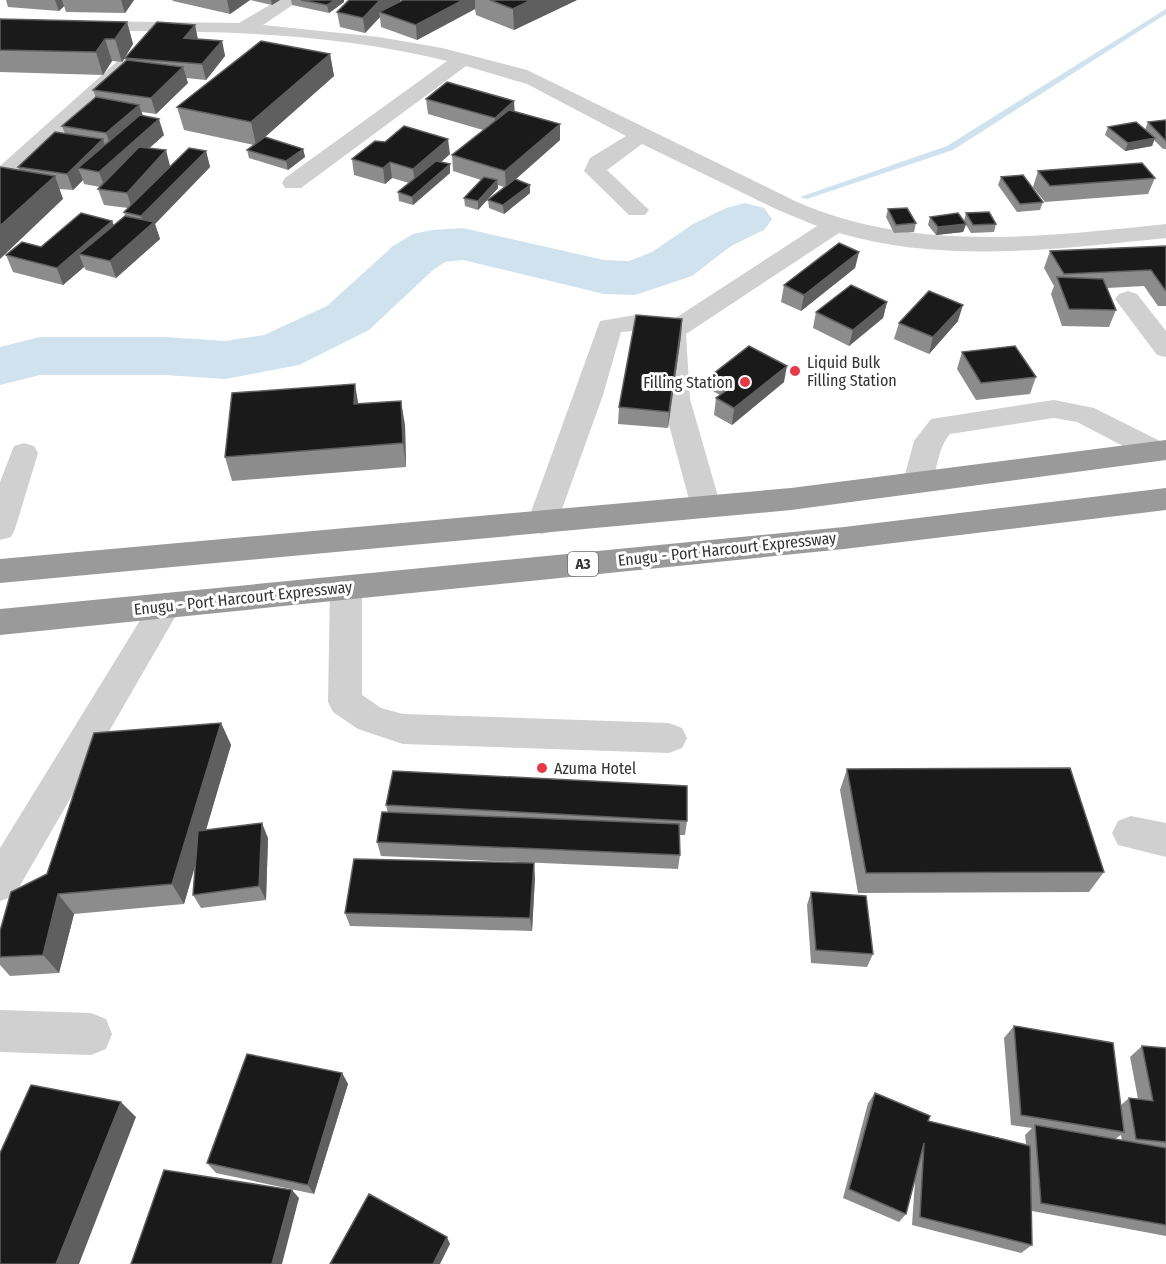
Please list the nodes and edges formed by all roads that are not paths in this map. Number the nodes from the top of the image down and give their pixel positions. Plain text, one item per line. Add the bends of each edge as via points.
1 (291, 0) edge
2 (138, 6) dead end
3 (0, 26) edge
4 (111, 26) junction
5 (157, 26) junction
6 (246, 27) junction
7 (463, 59) junction
8 (641, 135) junction
9 (0, 178) edge
10 (293, 183) dead end
11 (637, 210) dead end
12 (826, 221) junction
13 (1166, 231) edge
14 (1128, 299) dead end
15 (672, 331) junction
16 (1166, 349) edge
17 (1161, 451) edge
18 (24, 453) dead end
19 (918, 482) junction
20 (1166, 499) edge
21 (706, 507) junction
22 (542, 523) junction
23 (0, 529) edge
24 (0, 571) edge
25 (346, 588) junction
26 (166, 605) junction
27 (0, 622) edge
28 (669, 738) dead end
29 (0, 883) edge
30 (0, 1031) edge
31 (91, 1034) dead end

1 - 6 street
2 - 4 street
3 - 4 street
4 - 5 street
5 - 6 street
5 - 9 street via 130,60
6 - 7 street via 349,36
7 - 8 street via 547,86
7 - 10 street
8 - 11 street via 598,163 595,171
8 - 12 street
12 - 13 street via 911,242 994,246
12 - 15 street via 720,302
14 - 16 street
15 - 21 street via 676,399
15 - 22 street via 664,325 627,323 609,327 589,395
17 - 19 highway
17 - 19 street via 1084,414 1054,409 941,426 928,441
18 - 23 street
19 - 21 highway
20 - 25 highway, Enugu - Port Harcourt Expressway / A3 via 844,538
21 - 22 highway
22 - 24 highway
25 - 26 highway, Enugu - Port Harcourt Expressway / A3
25 - 28 street via 345,702 370,719 403,729
26 - 27 highway, Enugu - Port Harcourt Expressway / A3
26 - 29 street
30 - 31 street

